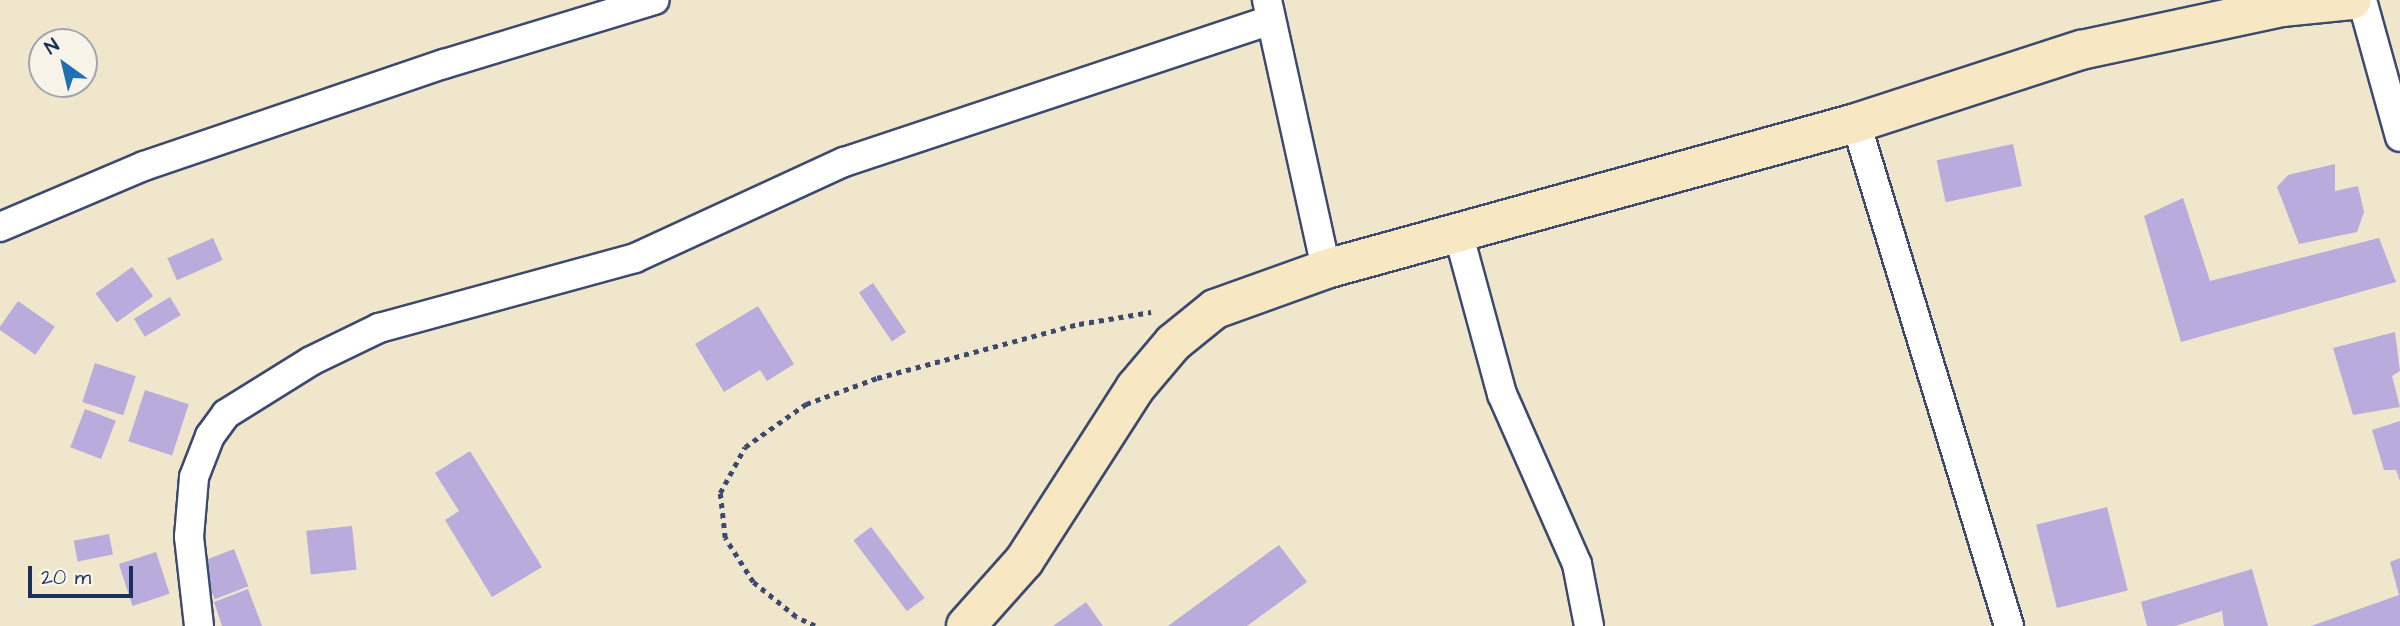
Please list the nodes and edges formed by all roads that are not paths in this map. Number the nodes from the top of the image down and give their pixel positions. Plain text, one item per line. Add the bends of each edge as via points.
1 (654, 0) edge
2 (2352, 0) edge
3 (2362, 0) edge
4 (1268, 10) edge
5 (1856, 123) junction
6 (2400, 137) edge
7 (0, 227) edge
8 (1460, 236) junction
9 (1326, 269) junction
10 (199, 626) edge
11 (966, 626) edge
12 (1588, 626) edge
13 (2009, 626) edge

1 - 7 street via 444,64 144,166
2 - 5 main road via 2227,17 2081,50
3 - 6 street
4 - 9 street
4 - 10 street via 844,162 635,258 379,328 311,361 226,414 211,436 194,477 189,537
5 - 8 main road
5 - 13 street
8 - 9 main road
8 - 12 street via 1502,394 1577,564
9 - 11 main road via 1214,309 1173,343 1135,388 1024,561

